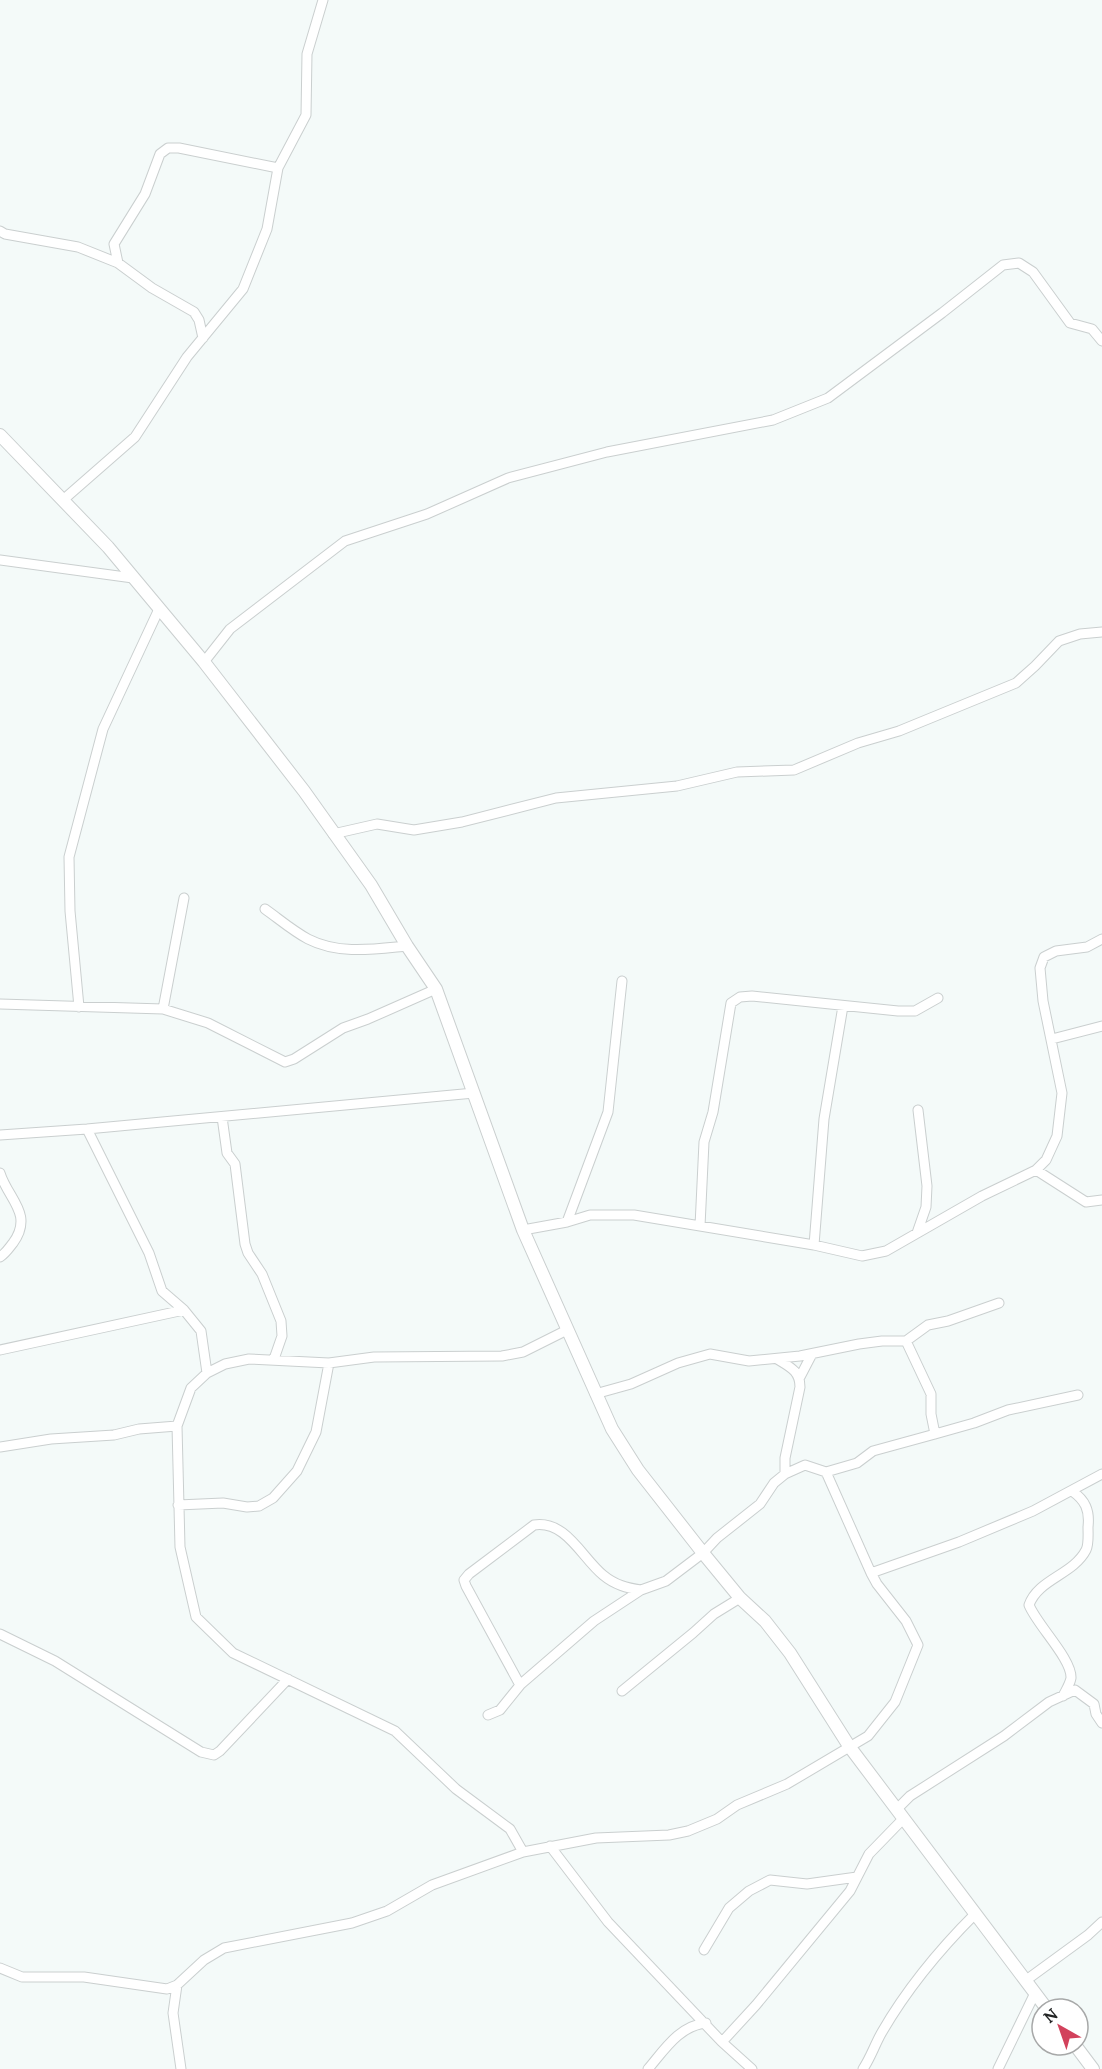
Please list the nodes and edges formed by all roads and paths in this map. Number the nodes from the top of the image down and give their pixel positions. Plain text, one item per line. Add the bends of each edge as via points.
1 (323, 0) edge
2 (278, 168) junction
3 (0, 231) edge
4 (117, 263) junction
5 (203, 338) junction
6 (1102, 341) edge
7 (0, 435) edge
8 (63, 500) junction
9 (0, 560) edge
10 (133, 578) junction
11 (159, 609) junction
12 (1102, 632) edge
13 (204, 662) junction
14 (333, 834) junction
15 (184, 898) dead end
16 (265, 909) dead end
17 (1102, 939) edge
18 (407, 946) junction
19 (622, 981) dead end
20 (436, 990) junction
21 (938, 998) dead end
22 (0, 1004) edge
23 (843, 1006) junction
24 (79, 1007) junction
25 (163, 1009) junction
26 (1102, 1026) edge
27 (1052, 1039) junction
28 (474, 1093) junction
29 (918, 1110) dead end
30 (222, 1117) junction
31 (87, 1129) junction
32 (0, 1135) edge
33 (1036, 1170) junction
34 (0, 1173) edge
35 (1102, 1200) edge
36 (567, 1222) junction
37 (700, 1226) junction
38 (523, 1230) junction
39 (917, 1233) junction
40 (814, 1245) junction
41 (0, 1257) edge
42 (999, 1303) dead end
43 (184, 1310) junction
44 (567, 1330) junction
45 (906, 1341) junction
46 (0, 1350) edge
47 (812, 1354) junction
48 (274, 1359) junction
49 (777, 1359) junction
50 (329, 1363) junction
51 (207, 1373) junction
52 (800, 1377) junction
53 (595, 1394) junction
54 (1078, 1395) dead end
55 (177, 1426) junction
56 (935, 1434) junction
57 (0, 1447) edge
58 (826, 1472) junction
59 (785, 1474) junction
60 (1102, 1474) edge
61 (1072, 1491) junction
62 (178, 1505) junction
63 (703, 1553) junction
64 (872, 1573) junction
65 (641, 1590) junction
66 (740, 1598) junction
67 (0, 1634) edge
68 (288, 1679) junction
69 (520, 1685) junction
70 (622, 1691) dead end
71 (1063, 1696) junction
72 (488, 1715) dead end
73 (1102, 1723) edge
74 (849, 1746) junction
75 (900, 1814) junction
76 (550, 1846) junction
77 (523, 1851) junction
78 (857, 1877) junction
79 (975, 1914) junction
80 (1102, 1922) edge
81 (704, 1950) dead end
82 (0, 1968) edge
83 (1026, 1981) junction
84 (177, 1985) junction
85 (1035, 1993) junction
86 (1038, 1997) edge
87 (706, 2023) junction
88 (722, 2042) junction
89 (1084, 2057) edge
90 (181, 2069) edge
91 (648, 2069) edge
92 (752, 2069) edge
93 (863, 2069) edge
94 (998, 2069) edge
95 (1093, 2069) edge

1 - 2 street via 307,54 306,116
2 - 4 street via 168,148 160,154 145,194 114,244
2 - 5 street via 267,229 243,289
3 - 4 street via 78,247
4 - 5 street via 194,312 200,320
5 - 8 street via 135,437
6 - 13 street via 1092,329 1070,323 1033,272 1019,263 1003,265 828,398 773,420 607,452 508,478 427,514 345,542 230,629
7 - 8 street
8 - 10 street
9 - 10 street
10 - 11 street
11 - 13 street
11 - 24 street via 103,729 69,857
12 - 14 street via 1059,641 1016,683 794,770 737,772 676,786 556,798 414,830 377,824
13 - 14 street
14 - 18 street via 371,885
15 - 25 street
16 - 18 street via 309,940 327,945 355,951
17 - 27 street via 1087,947 1056,951 1044,957 1040,968 1042,990
18 - 20 street
19 - 36 street via 608,1112
20 - 25 street via 342,1028 285,1062 208,1023
20 - 28 street
21 - 23 street via 915,1011
22 - 24 street
23 - 37 street via 752,996 731,1003 713,1112 704,1142
23 - 40 street via 824,1119
24 - 25 street
26 - 27 street
27 - 33 street via 1062,1093 1057,1136 1046,1160
28 - 30 street
28 - 38 street
29 - 39 street via 927,1185 926,1207
30 - 31 street
30 - 48 street via 226,1153 235,1164 245,1244 281,1321 282,1336
31 - 32 street
31 - 43 street via 149,1253 162,1291
33 - 35 street via 1086,1202
33 - 39 street
34 - 41 street via 20,1209 21,1226
36 - 37 street via 590,1215 634,1215
36 - 38 street
37 - 40 street
38 - 44 street
39 - 40 street via 886,1251 862,1256
42 - 45 street via 928,1325
43 - 46 street
43 - 51 street via 201,1331
44 - 50 street via 523,1352 502,1356 374,1357
44 - 53 street
45 - 47 street via 859,1344
45 - 56 street via 931,1394
47 - 49 street
47 - 52 street
48 - 50 street
48 - 51 street via 225,1364
49 - 52 street
49 - 53 street via 749,1361 710,1354
50 - 62 street via 316,1432 297,1470 273,1498 247,1507 223,1503
51 - 55 street via 191,1388
52 - 59 street
53 - 63 street via 638,1470
54 - 56 street via 1008,1410
55 - 57 street
55 - 62 street
56 - 58 street via 873,1451 857,1463
58 - 59 street via 805,1465
58 - 64 street
59 - 63 street via 760,1504
60 - 61 street
61 - 64 street via 959,1542
61 - 71 street via 1082,1498 1089,1513 1087,1548 1067,1572 1033,1594 1029,1605 1066,1660 1071,1676
62 - 68 street via 180,1547 196,1617 233,1653
63 - 65 street via 666,1581
63 - 66 street
64 - 74 street via 918,1645 895,1702 868,1736
65 - 69 street via 594,1621
65 - 69 street via 623,1588 602,1574 565,1535 543,1524 534,1525 469,1574 466,1587
66 - 70 street via 714,1614
66 - 74 street via 790,1653
67 - 68 street via 55,1661 201,1752 214,1755
68 - 77 street via 395,1731 456,1789 510,1829
69 - 72 street via 500,1710
71 - 73 street via 1075,1689 1094,1704
71 - 75 street via 910,1796
74 - 75 street
74 - 76 street via 787,1784 688,1830
75 - 78 street via 869,1854
75 - 79 street
76 - 77 street
76 - 87 street via 608,1922
77 - 84 street via 432,1885 387,1911 352,1923 224,1947
78 - 81 street via 807,1884 770,1880 729,1908
78 - 88 street via 850,1891
79 - 83 street
79 - 93 street via 926,1966 881,2033
80 - 83 street
82 - 84 street via 22,1977 84,1977 167,1989
83 - 85 street
84 - 90 street via 173,2013
85 - 86 street
85 - 94 street
87 - 88 street
87 - 91 street via 693,2024 680,2032
88 - 92 street
89 - 95 street

